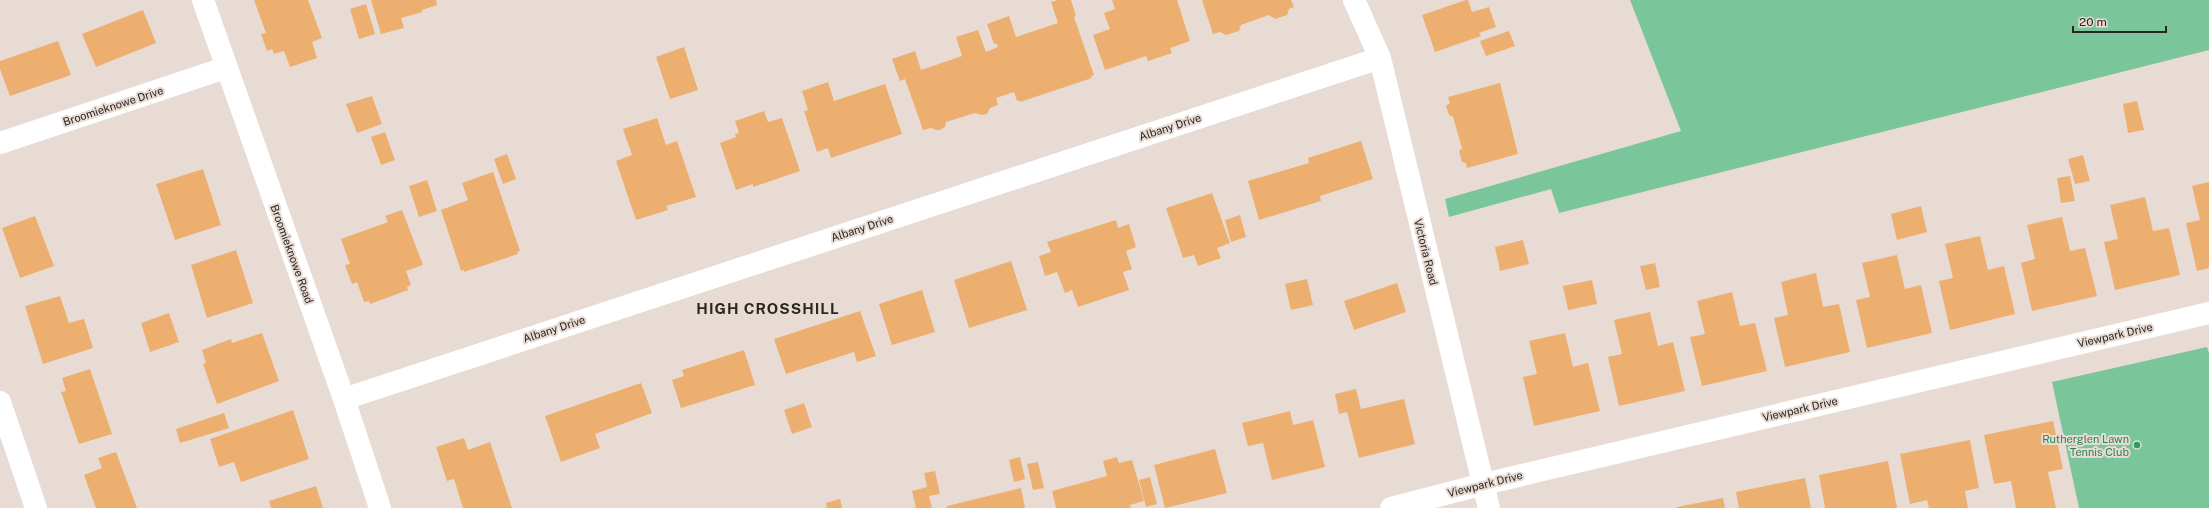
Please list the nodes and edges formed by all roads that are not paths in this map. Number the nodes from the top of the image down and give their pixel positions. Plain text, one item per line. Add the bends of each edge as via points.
1 (203, 0) edge
2 (1354, 0) edge
3 (1380, 58) junction
4 (225, 68) junction
5 (0, 143) edge
6 (2209, 312) edge
7 (344, 398) junction
8 (0, 402) edge
9 (1484, 484) junction
10 (36, 508) edge
11 (380, 508) edge
12 (1392, 508) edge
13 (1489, 508) edge

1 - 4 street, Broomieknowe Road
2 - 3 street, Victoria Road
3 - 7 street, Albany Drive
3 - 9 street, Victoria Road
4 - 5 street, Broomieknowe Drive
4 - 7 street, Broomieknowe Road
6 - 9 street, Viewpark Drive
7 - 11 street, Broomieknowe Road
8 - 10 street
9 - 12 street, Viewpark Drive
9 - 13 street, Victoria Road

